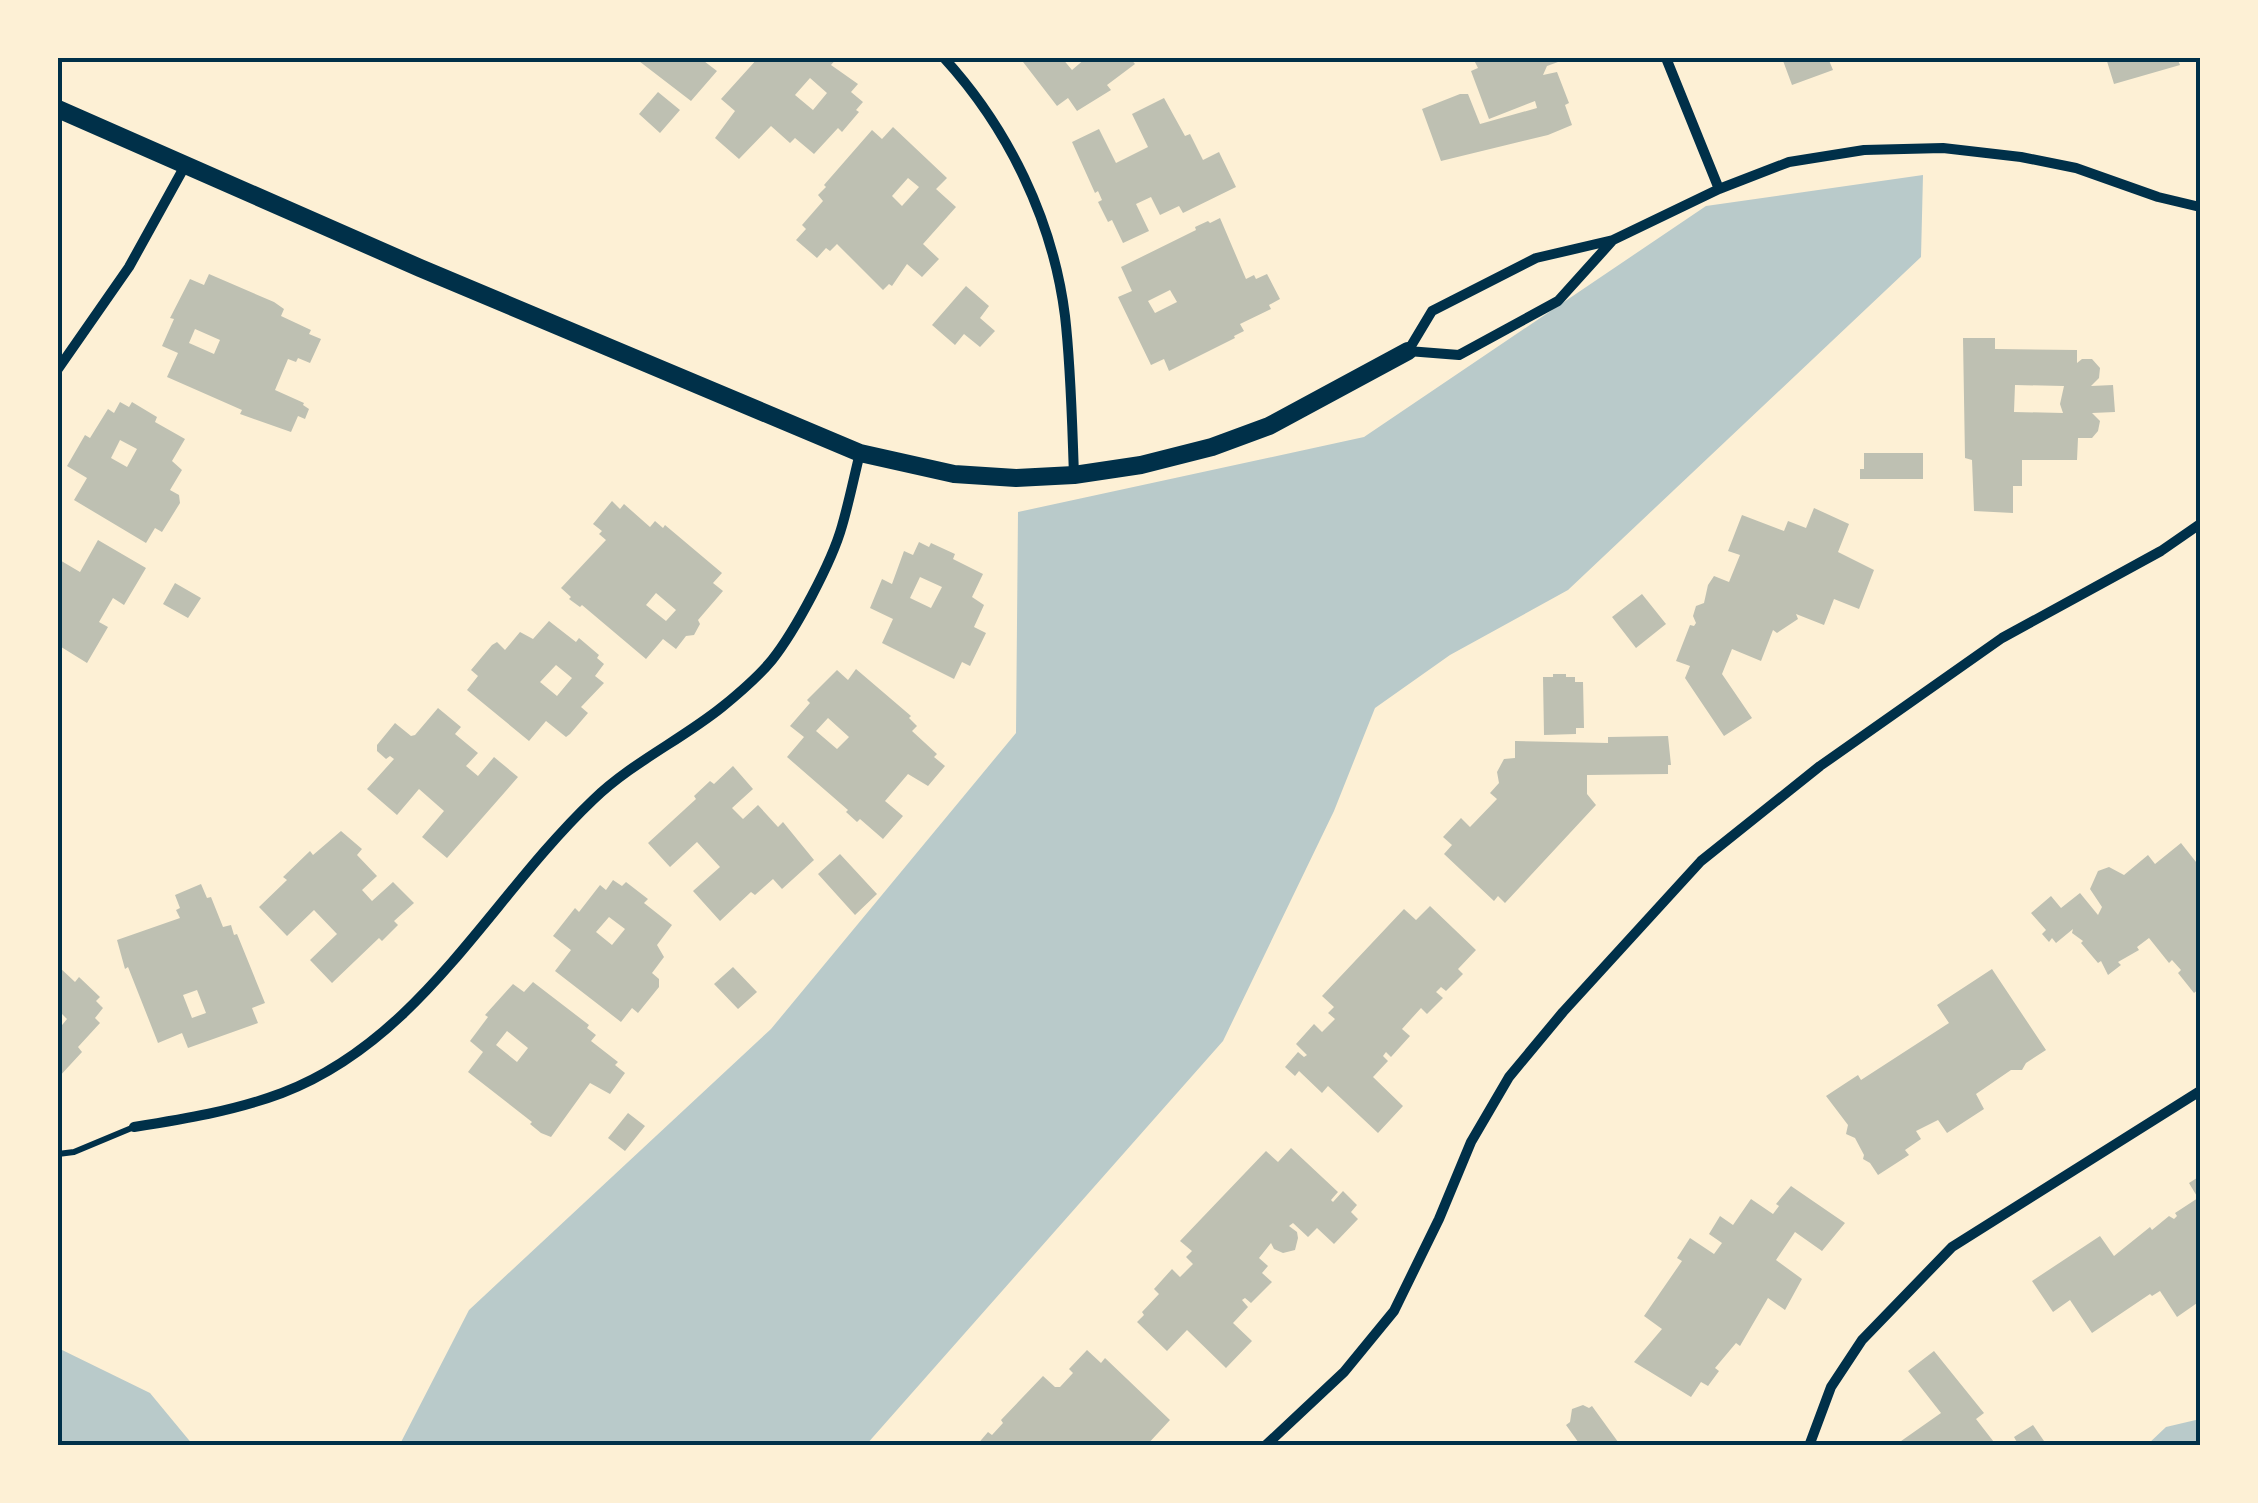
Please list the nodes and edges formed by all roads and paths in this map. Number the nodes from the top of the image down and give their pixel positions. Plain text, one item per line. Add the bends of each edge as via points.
1 (944, 58) edge
2 (1666, 58) edge
3 (58, 109) edge
4 (186, 164) junction
5 (1719, 189) junction
6 (2200, 206) edge
7 (1613, 240) junction
8 (1408, 351) junction
9 (58, 369) edge
10 (860, 453) junction
11 (1074, 476) junction
12 (2200, 524) edge
13 (2200, 1091) edge
14 (134, 1128) joint
15 (58, 1154) edge
16 (1265, 1446) edge
17 (1809, 1446) edge

1 - 11 street via 1004,133 1052,254 1065,313
2 - 5 street
3 - 4 street
4 - 9 street via 130,267
4 - 10 street
5 - 6 street via 1789,162 1864,150 1943,148 2076,168
5 - 7 street
7 - 8 street via 1536,258 1432,311
7 - 8 street via 1558,301 1459,355
8 - 11 street via 1269,426 1141,465
10 - 11 street via 954,474
10 - 14 street via 841,530 772,660 722,707 596,797 405,1013 346,1059 284,1092
12 - 16 street via 2002,638 1820,766 1701,861 1509,1077 1471,1142 1394,1311 1344,1372
13 - 17 street via 1952,1248 1862,1340 1831,1387
14 - 15 lane

